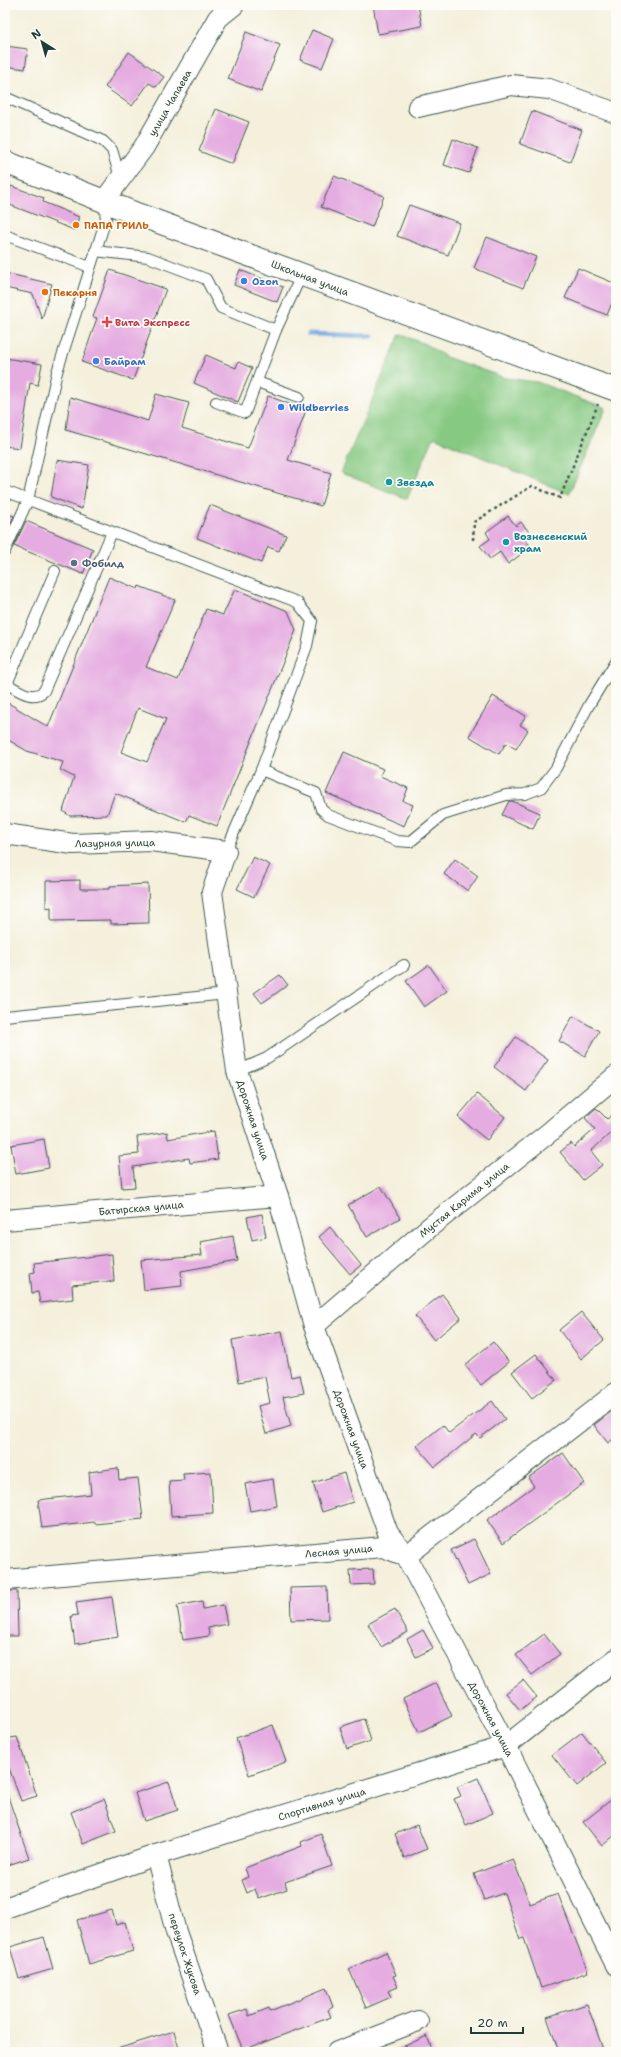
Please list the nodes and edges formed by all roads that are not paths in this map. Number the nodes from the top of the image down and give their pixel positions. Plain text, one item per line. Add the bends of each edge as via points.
1 (234, 5) edge
2 (5, 97) edge
3 (418, 107) dead end
4 (616, 113) edge
5 (5, 162) edge
6 (120, 177) junction
7 (104, 201) junction
8 (5, 235) edge
9 (95, 251) junction
10 (90, 267) junction
11 (302, 274) junction
12 (276, 330) junction
13 (257, 382) junction
14 (608, 395) edge
15 (299, 397) dead end
16 (216, 402) dead end
17 (5, 491) edge
18 (28, 500) junction
19 (112, 532) junction
20 (5, 551) edge
21 (55, 572) dead end
22 (616, 660) edge
23 (6, 684) edge
24 (261, 770) junction
25 (5, 834) edge
26 (226, 851) junction
27 (404, 965) dead end
28 (227, 994) junction
29 (5, 1016) edge
30 (237, 1072) junction
31 (616, 1076) edge
32 (278, 1196) junction
33 (5, 1220) edge
34 (314, 1326) junction
35 (616, 1393) edge
36 (406, 1556) junction
37 (5, 1580) edge
38 (616, 1659) edge
39 (506, 1746) junction
40 (156, 1855) junction
41 (5, 1908) edge
42 (616, 1964) edge
43 (418, 2021) dead end
44 (218, 2052) edge
45 (337, 2052) edge

1 - 6 street, улица Чапаева via 218,18 144,147
2 - 6 lane via 103,141 112,150
3 - 4 street via 511,86 548,89
5 - 7 street, Школьная улица
6 - 7 street, улица Чапаева
7 - 9 lane via 106,219
7 - 11 street, Школьная улица
8 - 10 lane
9 - 10 lane
9 - 12 lane via 148,257 206,279 221,308
10 - 18 lane via 57,372
11 - 12 lane
11 - 14 street, Школьная улица
12 - 13 lane
13 - 15 lane
13 - 16 lane via 245,413
17 - 18 lane
18 - 19 lane
18 - 20 lane
19 - 23 lane via 44,691 39,696 32,697
19 - 24 lane via 297,602 312,621 308,646
21 - 23 lane
22 - 24 lane via 556,768 541,788 525,794 506,795 443,814 410,842 397,841 328,814 321,809 316,793
24 - 26 lane
25 - 26 street, Лазурная улица via 72,844 151,841
26 - 28 street, Дорожная улица via 212,892
27 - 30 lane via 267,1058
28 - 29 lane
28 - 30 street, Дорожная улица
30 - 32 street, Дорожная улица
31 - 34 street, Мустая Карима улица via 431,1226
32 - 33 street, Батырская улица
32 - 34 street, Дорожная улица
34 - 36 street, Дорожная улица via 388,1533
35 - 36 street
36 - 37 street, Лесная улица via 383,1547
36 - 39 street, Дорожная улица
38 - 39 street, Спортивная улица
39 - 40 street, Спортивная улица
39 - 42 street, Дорожная улица
40 - 41 street, Спортивная улица
40 - 44 street, переулок Жукова via 176,1932
43 - 45 street

